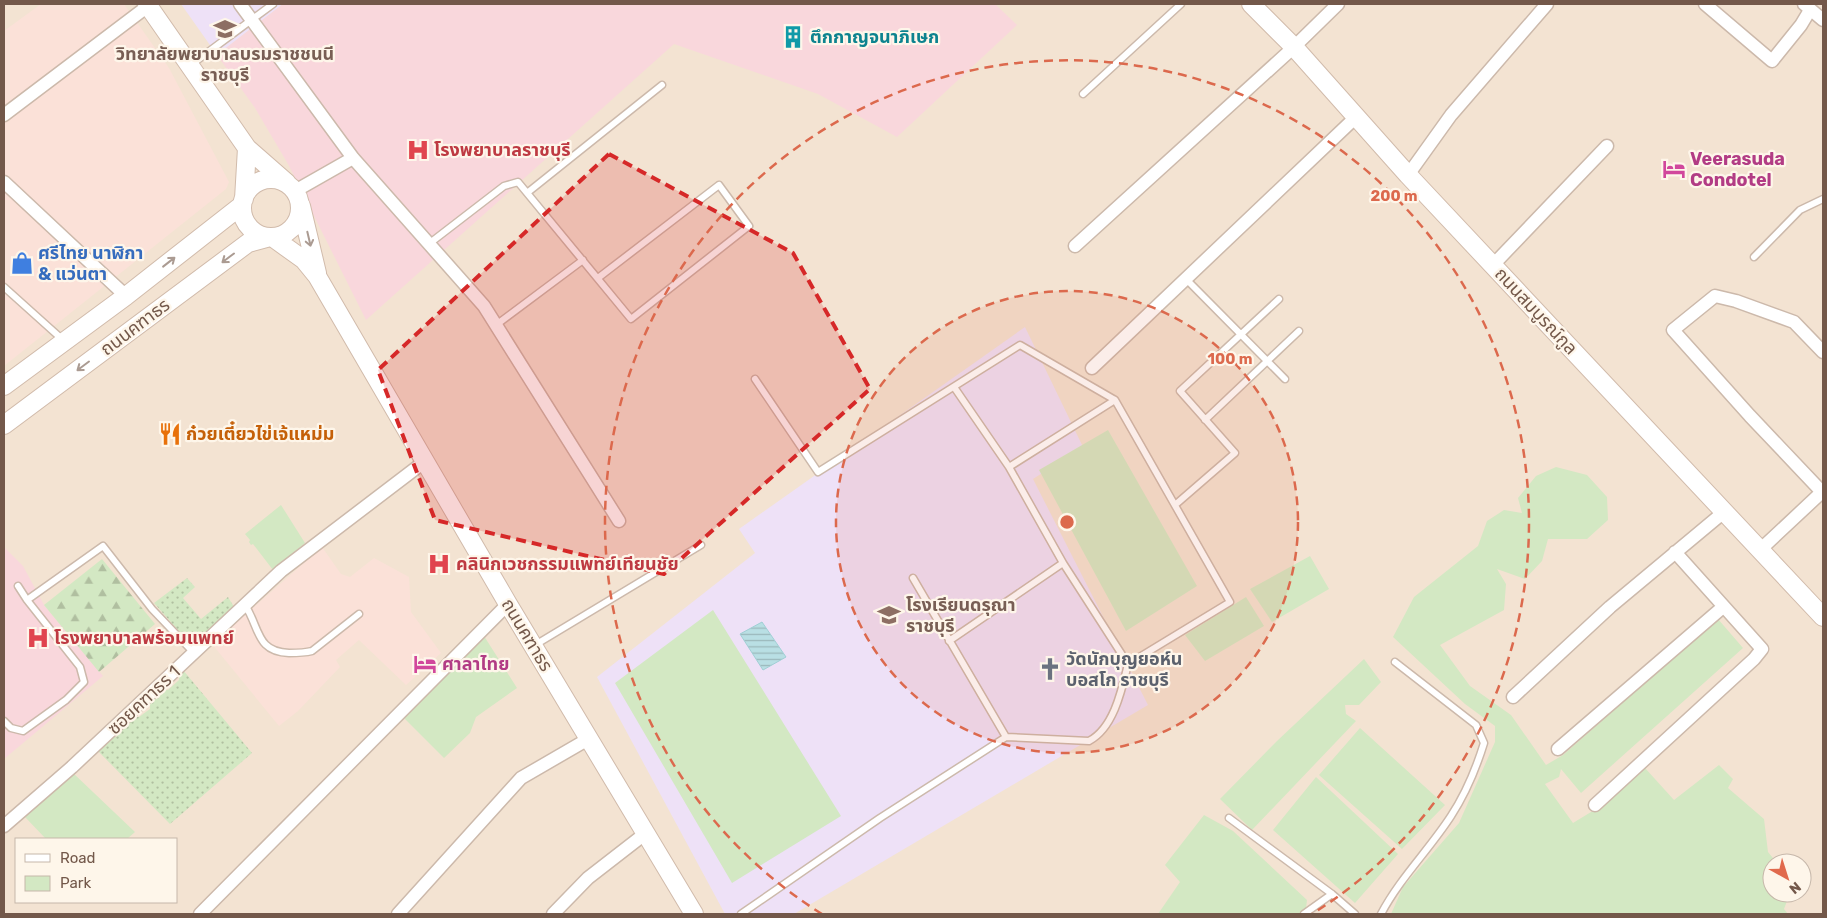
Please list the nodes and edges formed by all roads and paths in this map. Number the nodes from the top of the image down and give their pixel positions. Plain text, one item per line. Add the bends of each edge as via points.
1 (240, 4) edge
2 (273, 4) edge
3 (1181, 4) edge
4 (1251, 4) edge
5 (1338, 4) edge
6 (1547, 4) edge
7 (1705, 4) edge
8 (148, 5) edge
9 (1807, 7) edge
10 (251, 20) junction
11 (1823, 20) edge
12 (1294, 47) junction
13 (190, 66) junction
14 (662, 85) dead end
15 (1083, 94) dead end
16 (4, 115) edge
17 (1356, 117) junction
18 (1607, 146) dead end
19 (247, 148) junction
20 (353, 158) junction
21 (1408, 175) junction
22 (4, 182) edge
23 (294, 192) junction
24 (527, 194) junction
25 (1823, 199) edge
26 (243, 202) junction
27 (271, 237) junction
28 (430, 243) junction
29 (1075, 246) dead end
30 (1754, 257) dead end
31 (583, 260) junction
32 (1493, 265) junction
33 (317, 276) junction
34 (598, 278) junction
35 (1186, 279) junction
36 (4, 287) edge
37 (126, 296) junction
38 (1279, 299) dead end
39 (496, 326) junction
40 (1299, 331) dead end
41 (1241, 334) junction
42 (64, 341) junction
43 (1823, 352) edge
44 (1268, 361) junction
45 (1092, 368) dead end
46 (755, 379) dead end
47 (1285, 379) dead end
48 (4, 386) edge
49 (954, 388) junction
50 (1115, 400) junction
51 (1206, 420) junction
52 (4, 425) edge
53 (424, 462) junction
54 (1009, 467) junction
55 (1823, 492) edge
56 (1175, 505) junction
57 (1724, 512) junction
58 (619, 521) dead end
59 (701, 545) dead end
60 (1761, 549) junction
61 (1675, 552) junction
62 (1063, 563) junction
63 (913, 578) dead end
64 (18, 586) dead end
65 (27, 600) junction
66 (508, 604) junction
67 (245, 605) junction
68 (1723, 607) junction
69 (359, 614) dead end
70 (1823, 617) edge
71 (950, 641) junction
72 (534, 646) junction
73 (194, 653) junction
74 (1396, 662) dead end
75 (1128, 664) junction
76 (1513, 698) dead end
77 (4, 721) edge
78 (590, 738) junction
79 (1006, 738) junction
80 (1558, 749) dead end
81 (1595, 805) dead end
82 (1229, 818) dead end
83 (4, 826) edge
84 (646, 833) junction
85 (1332, 894) junction
86 (200, 914) edge
87 (398, 914) edge
88 (553, 914) edge
89 (694, 914) edge
90 (741, 914) edge
91 (1304, 914) edge
92 (1355, 914) edge
93 (1381, 914) edge

1 - 10 street
2 - 10 lane
3 - 15 lane
4 - 12 street, ถนนสมบูรณ์กูล
5 - 12 street
6 - 21 street via 1451,115
7 - 9 street via 1772,60 1801,25
8 - 13 street
8 - 16 street
9 - 11 street
10 - 13 lane
10 - 20 street
12 - 17 street, ถนนสมบูรณ์กูล
12 - 29 street
13 - 19 street
14 - 24 lane
17 - 21 street, ถนนสมบูรณ์กูล
17 - 35 street
18 - 32 street
19 - 23 street
19 - 26 street
20 - 23 street
20 - 28 street
21 - 32 street, ถนนสมบูรณ์กูล
22 - 37 street
23 - 26 street via 270,179 261,181 248,191
23 - 27 street via 300,215 294,226
23 -> 33 street, ถนนคฑาธร
24 - 28 lane via 518,182 504,186
24 - 31 lane
25 - 30 lane via 1800,210
26 - 27 street via 249,226 258,234
37 -> 26 street, ถนนคฑาธร
27 - 33 street, ถนนคฑาธร via 304,260
27 -> 52 street, ถนนคฑาธร via 248,243
28 - 39 street via 484,306
31 - 34 lane
31 - 39 lane
32 - 57 street, ถนนสมบูรณ์กูล
33 - 53 street, ถนนคฑาธร
34 - 34 lane via 719,185 749,226 631,319
35 - 41 lane
35 - 45 street
36 - 42 lane
37 - 42 street, ถนนคฑาธร
38 - 41 lane
39 - 58 street
40 - 44 lane
41 - 44 lane
41 - 51 lane via 1180,391
42 - 48 street, ถนนคฑาธร
43 - 55 street via 1794,322 1715,296 1673,330
44 - 47 lane
44 - 51 lane
46 - 49 lane via 818,472
49 - 50 lane via 1020,345
49 - 54 lane
50 - 54 lane
50 - 56 lane
51 - 56 lane via 1234,452
53 - 66 street, ถนนคฑาธร
53 - 67 street, ซอยคฑาธร 1 via 281,572
54 - 62 lane
55 - 60 street
56 - 75 lane via 1230,602
57 - 60 street, ถนนสมบูรณ์กูล
57 - 61 street
59 - 72 lane
60 - 70 street, ถนนสมบูรณ์กูล
61 - 68 street
61 - 76 street via 1610,607
62 - 71 lane
62 - 75 lane
63 - 71 lane
64 - 65 lane
65 - 73 lane via 103,546 152,609
65 - 77 lane via 80,667 84,682 66,700 23,731 11,728
66 - 72 street, ถนนคฑาธร
66 - 86 street
67 - 69 lane via 254,618 261,641 275,653 312,651
67 - 73 street, ซอยคฑาธร 1
68 - 80 street
68 - 81 street via 1762,649 1754,660
71 - 79 lane
72 - 78 street, ถนนคฑาธร
73 - 83 street, ซอยคฑาธร 1
74 - 93 lane via 1476,725 1484,743 1475,775 1450,817 1395,889
75 - 79 lane via 1106,728 1098,736 1089,741
78 - 84 street, ถนนคฑาธร
78 - 87 street via 521,778
79 - 90 lane via 880,818
82 - 85 lane
84 - 88 street via 588,878
84 - 89 street, ถนนคฑาธร
85 - 91 lane
85 - 92 lane

